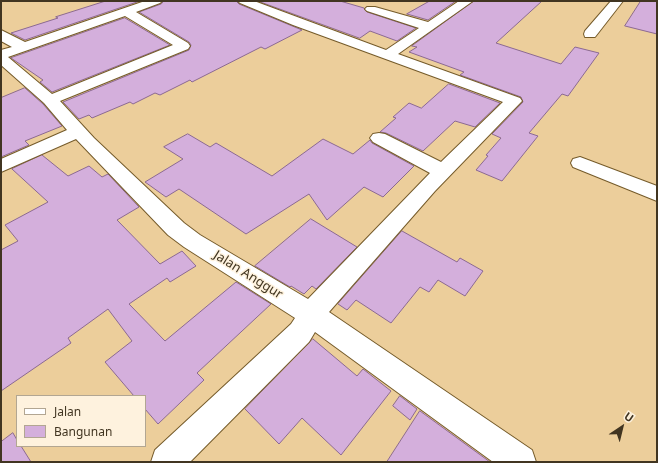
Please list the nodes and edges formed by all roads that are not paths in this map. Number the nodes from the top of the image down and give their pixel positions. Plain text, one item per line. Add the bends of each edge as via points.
1 (156, 1) edge
2 (244, 1) edge
3 (467, 1) edge
4 (617, 1) edge
5 (371, 9) dead end
6 (126, 11) junction
7 (430, 27) junction
8 (1, 34) edge
9 (590, 34) dead end
10 (24, 47) junction
11 (1, 55) edge
12 (388, 55) junction
13 (1, 58) edge
14 (50, 100) junction
15 (79, 131) junction
16 (379, 138) dead end
17 (580, 163) dead end
18 (1, 166) edge
19 (442, 171) junction
20 (657, 194) edge
21 (311, 314) junction
22 (167, 462) edge
23 (520, 462) edge

1 - 6 street
2 - 12 street via 275,7
3 - 7 street
4 - 9 street
5 - 7 street
6 - 10 street
6 - 14 street via 183,46
7 - 12 street
8 - 10 street via 2,37
10 - 11 street
12 - 19 street via 514,101
13 - 14 street, Jalan Anggur
14 - 15 street, Jalan Anggur
15 - 18 street
15 - 21 street, Jalan Anggur via 176,229
16 - 19 street
17 - 20 street
19 - 21 street
21 - 22 street via 296,336
21 - 23 street, Jalan Anggur

